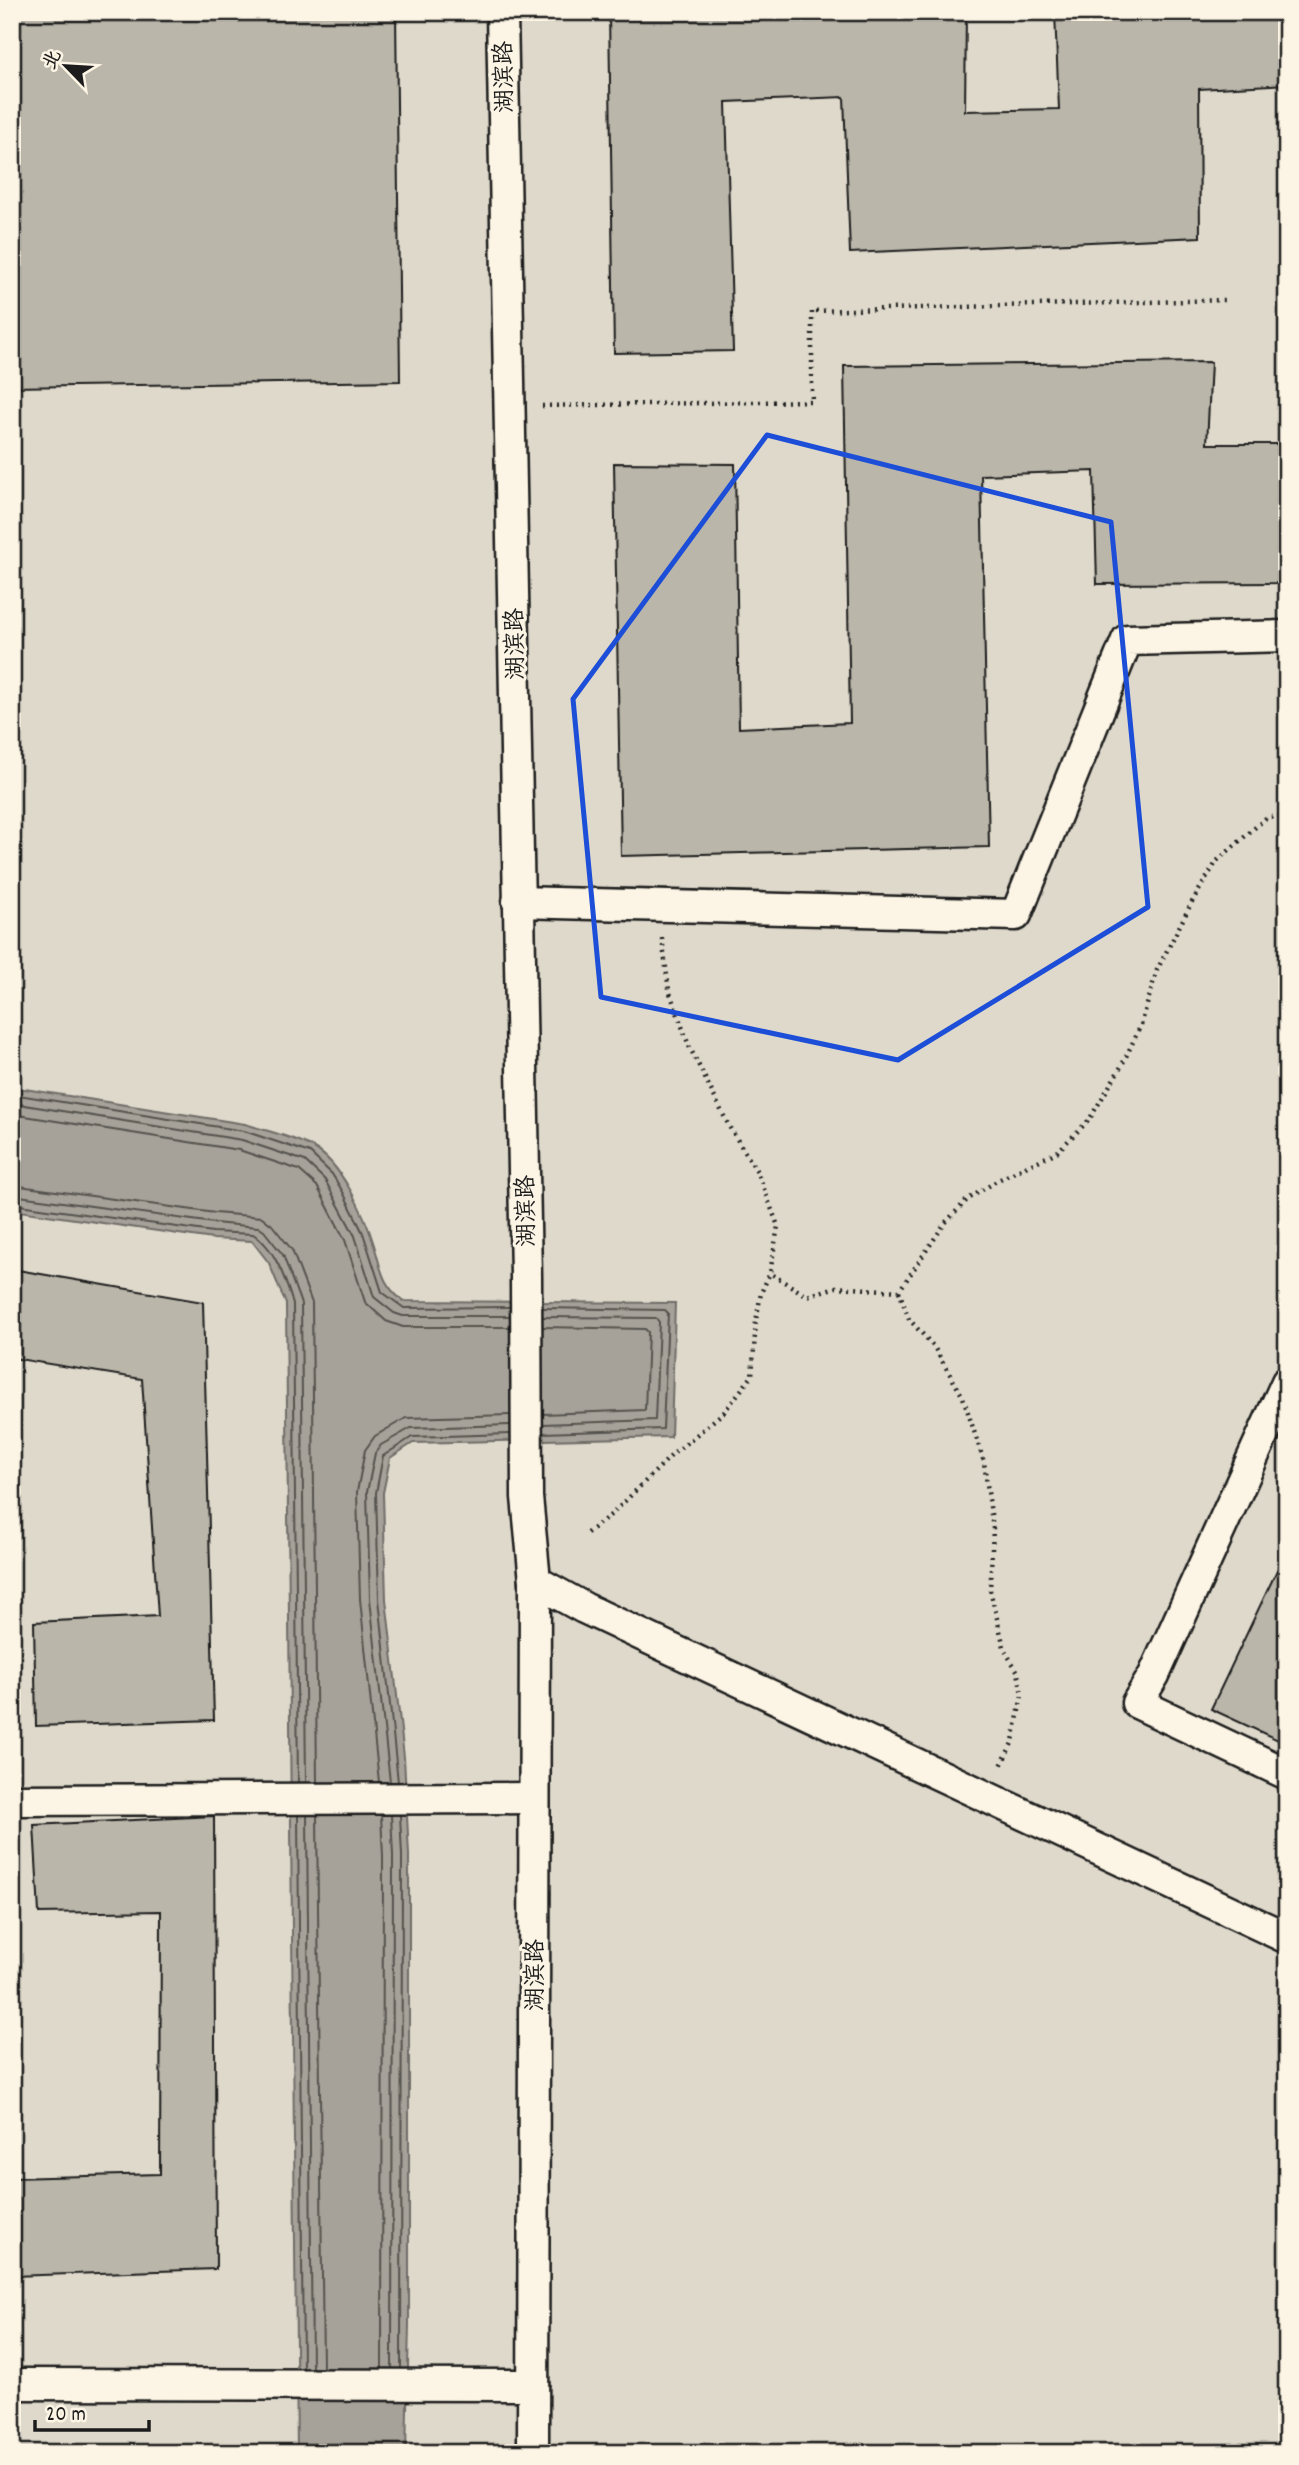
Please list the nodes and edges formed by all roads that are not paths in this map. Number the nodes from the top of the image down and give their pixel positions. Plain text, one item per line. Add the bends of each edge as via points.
1 (502, 12) edge
2 (1287, 636) edge
3 (519, 902) junction
4 (1287, 1382) edge
5 (535, 1581) junction
6 (1287, 1774) edge
7 (534, 1798) junction
8 (12, 1801) edge
9 (1287, 1938) edge
10 (12, 2384) edge
11 (533, 2385) junction
12 (533, 2453) edge

1 - 3 street, 湖滨路
2 - 3 street via 1127,640 1016,915
3 - 5 street, 湖滨路 via 527,1497
4 - 6 street via 1154,1675 1137,1703
5 - 7 street, 湖滨路
5 - 9 street
7 - 8 street
7 - 11 street, 湖滨路
10 - 11 street
11 - 12 street, 湖滨路

